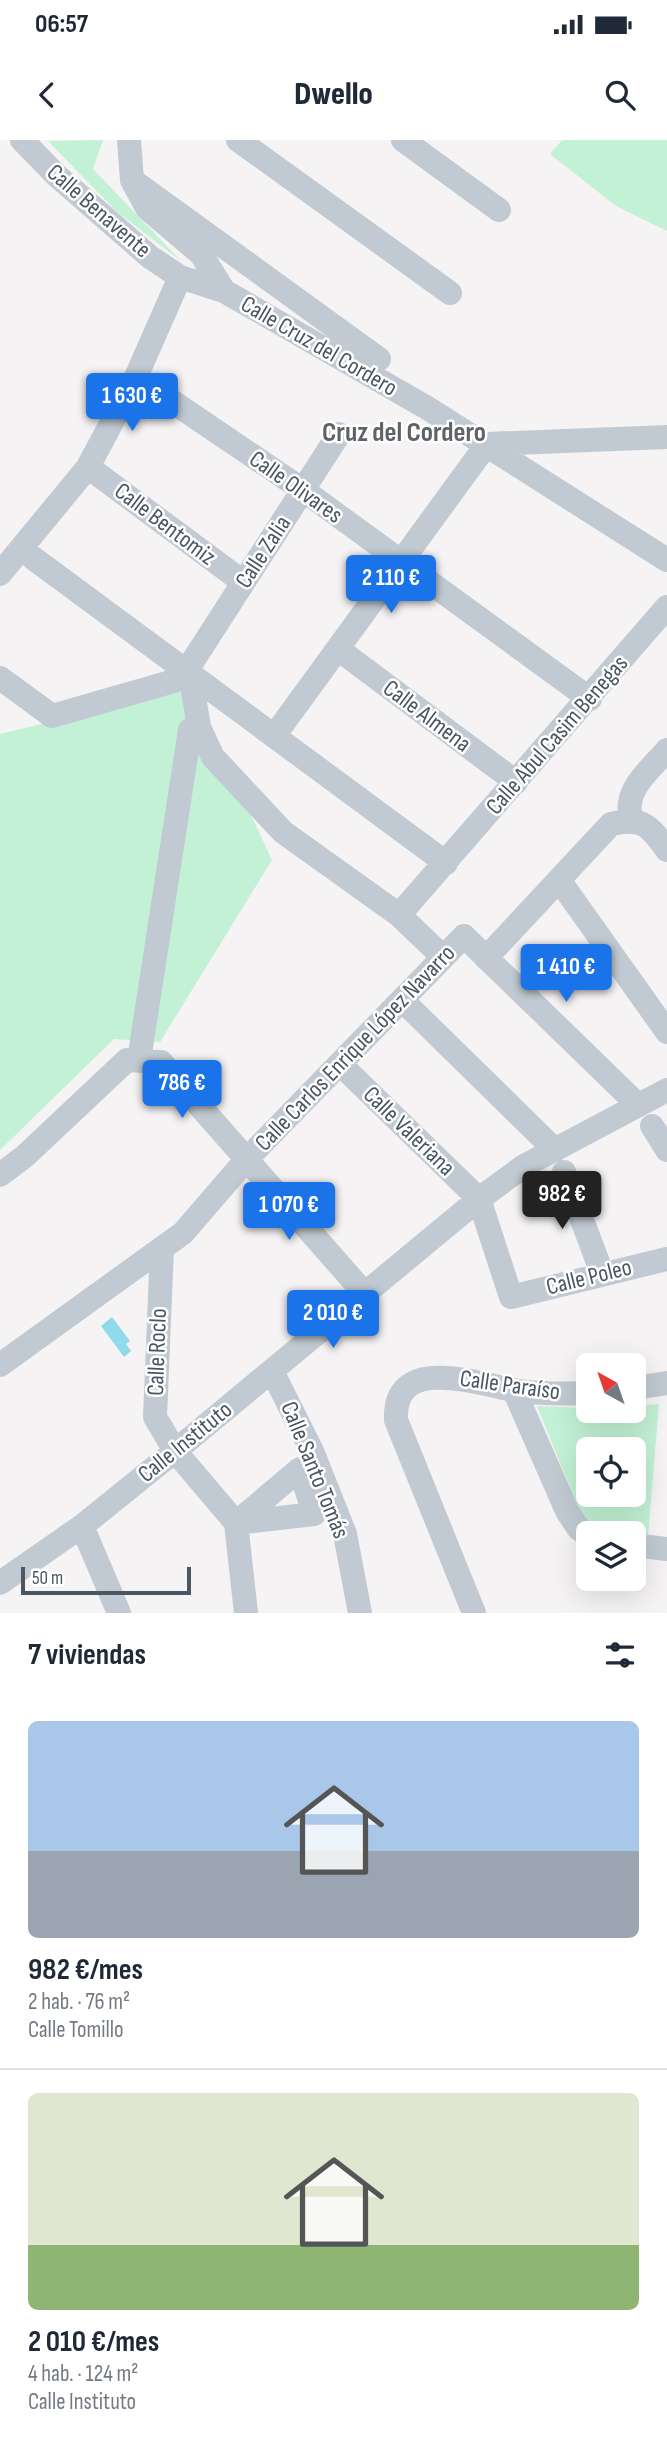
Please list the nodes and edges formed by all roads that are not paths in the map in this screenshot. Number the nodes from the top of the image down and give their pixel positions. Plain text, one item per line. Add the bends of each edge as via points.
1 (22, 140) edge
2 (129, 140) edge
3 (238, 140) edge
4 (403, 140) edge
5 (132, 180) junction
6 (499, 210) dead end
7 (180, 277) junction
8 (224, 291) junction
9 (450, 293) dead end
10 (379, 359) dead end
11 (136, 377) junction
12 (339, 434) dead end
13 (667, 437) edge
14 (486, 444) junction
15 (88, 467) junction
16 (303, 491) junction
17 (33, 558) dead end
18 (667, 560) edge
19 (401, 563) junction
20 (0, 574) edge
21 (243, 582) junction
22 (667, 607) edge
23 (338, 649) junction
24 (188, 672) junction
25 (0, 678) edge
26 (590, 699) junction
27 (190, 730) dead end
28 (274, 736) junction
29 (667, 750) edge
30 (516, 782) junction
31 (621, 822) junction
32 (667, 850) edge
33 (446, 863) junction
34 (559, 880) junction
35 (399, 915) junction
36 (442, 956) junction
37 (486, 958) junction
38 (402, 1000) junction
39 (667, 1032) edge
40 (133, 1060) junction
41 (340, 1064) junction
42 (667, 1090) edge
43 (637, 1104) junction
44 (652, 1126) dead end
45 (667, 1150) edge
46 (246, 1160) junction
47 (559, 1161) junction
48 (0, 1175) edge
49 (479, 1199) junction
50 (162, 1248) junction
51 (667, 1259) edge
52 (602, 1273) junction
53 (365, 1294) junction
54 (0, 1365) edge
55 (272, 1371) junction
56 (667, 1383) edge
57 (646, 1386) edge
58 (514, 1390) junction
59 (576, 1393) edge
60 (175, 1451) junction
61 (576, 1524) edge
62 (82, 1526) junction
63 (646, 1546) edge
64 (667, 1549) edge
65 (0, 1583) edge
66 (119, 1613) edge
67 (246, 1613) edge
68 (360, 1613) edge
69 (474, 1613) edge

1 - 7 street, Calle Benavente via 150,257
2 - 5 street
3 - 9 street
4 - 6 street
5 - 8 street via 147,208 201,254
5 - 10 street
7 - 8 street, Calle Cruz del Cordero
7 - 11 street
8 - 14 street, Calle Cruz del Cordero
11 - 15 street
11 - 16 street, Calle Olivares
12 - 16 street, Calle Zalia
13 - 14 street
14 - 18 street, Calle Cruz del Cordero
14 - 19 street
15 - 20 street
15 - 21 street, Calle Bentomiz
16 - 19 street, Calle Olivares
16 - 21 street, Calle Zalia
17 - 24 street
19 - 23 street
19 - 26 street, Calle Olivares
21 - 24 street, Calle Zalia
22 - 26 street, Calle Abul Casim Benegas
23 - 28 street
23 - 30 street, Calle Almena
24 - 25 street via 174,681 52,716
24 - 28 street
24 - 35 street via 199,727 213,757 283,832
26 - 30 street, Calle Abul Casim Benegas
27 - 40 street
28 - 33 street
29 - 31 street via 634,788
30 - 33 street, Calle Abul Casim Benegas
31 - 32 street via 650,827
31 - 34 street
33 - 35 street, Calle Abul Casim Benegas
34 - 37 street
34 - 39 street
35 - 36 street
36 - 37 street, Calle Carlos Enrique López Navarro via 464,936
36 - 38 street, Calle Carlos Enrique López Navarro
37 - 43 street
38 - 41 street, Calle Carlos Enrique López Navarro
38 - 47 street
40 - 46 street via 161,1062
40 - 48 street
41 - 46 street, Calle Carlos Enrique López Navarro
41 - 49 street, Calle Valeriana
42 - 43 street, Calle Instituto
43 - 47 street, Calle Instituto
44 - 45 street
46 - 50 street, Calle Carlos Enrique López Navarro via 183,1233
46 - 53 street
47 - 49 street, Calle Instituto via 524,1166
47 - 52 street
49 - 52 street, Calle Poleo via 511,1297
49 - 53 street, Calle Instituto
50 - 54 street, Calle Carlos Enrique López Navarro
50 - 60 street, Calle Roclo via 155,1417
51 - 52 street, Calle Poleo
53 - 55 street, Calle Instituto
55 - 60 street, Calle Instituto
55 - 68 street, Calle Santo Tomás via 312,1451 345,1534
56 - 57 street
58 - 59 street, Calle Paraíso
58 - 61 street
58 - 69 street, Calle Paraíso via 447,1376 420,1382 397,1398 396,1420
60 - 62 street, Calle Instituto
60 - 67 street, Calle Roclo via 236,1523
62 - 65 street, Calle Instituto
62 - 66 street
63 - 64 street

